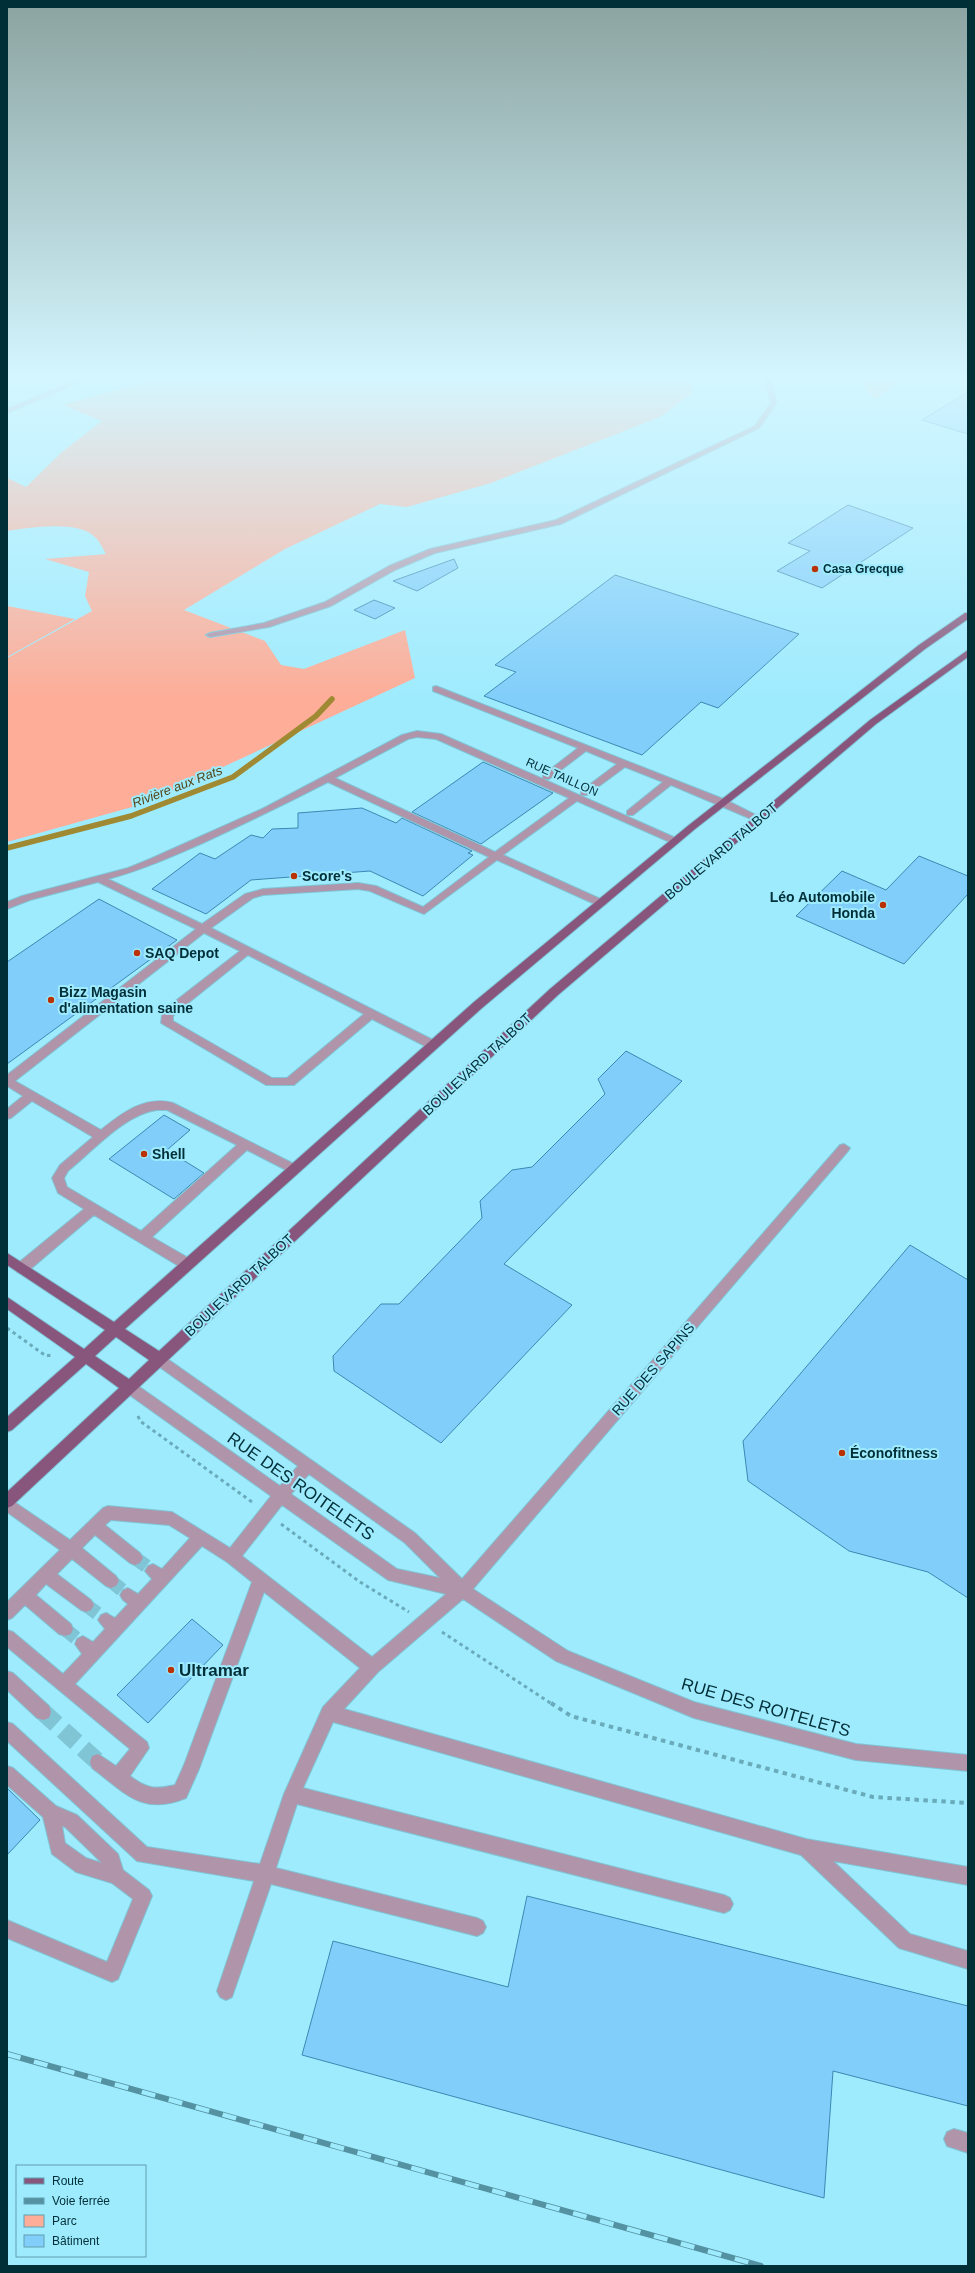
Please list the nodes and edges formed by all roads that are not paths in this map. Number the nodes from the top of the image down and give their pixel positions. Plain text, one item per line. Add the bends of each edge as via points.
1 (634, 486) edge
2 (968, 615) edge
3 (210, 635) dead end
4 (968, 653) edge
5 (436, 689) dead end
6 (584, 748) junction
7 (623, 764) junction
8 (546, 776) dead end
9 (328, 778) junction
10 (669, 782) junction
11 (580, 795) junction
12 (723, 802) junction
13 (630, 813) dead end
14 (759, 819) junction
15 (675, 841) junction
16 (496, 856) junction
17 (99, 879) junction
18 (601, 903) junction
19 (7, 906) edge
20 (203, 928) junction
21 (247, 951) junction
22 (371, 1014) junction
23 (433, 1045) junction
24 (7, 1081) edge
25 (31, 1095) junction
26 (7, 1115) edge
27 (102, 1136) junction
28 (245, 1145) junction
29 (844, 1148) dead end
30 (294, 1169) junction
31 (93, 1208) junction
32 (143, 1237) junction
33 (7, 1258) edge
34 (187, 1264) junction
35 (22, 1268) junction
36 (7, 1302) edge
37 (113, 1330) junction
38 (84, 1355) junction
39 (158, 1359) junction
40 (129, 1387) junction
41 (7, 1426) edge
42 (308, 1466) junction
43 (281, 1495) junction
44 (7, 1502) edge
45 (95, 1526) junction
46 (201, 1537) junction
47 (71, 1549) junction
48 (232, 1557) junction
49 (135, 1558) tunnel mouth
50 (46, 1575) junction
51 (261, 1580) junction
52 (111, 1581) tunnel mouth
53 (462, 1590) junction
54 (25, 1594) junction
55 (86, 1605) tunnel mouth
56 (7, 1613) edge
57 (65, 1629) tunnel mouth
58 (7, 1637) edge
59 (372, 1667) junction
60 (7, 1679) edge
61 (64, 1685) junction
62 (43, 1712) tunnel mouth
63 (329, 1714) junction
64 (7, 1730) edge
65 (98, 1762) tunnel mouth
66 (968, 1763) edge
67 (7, 1774) edge
68 (118, 1777) junction
69 (292, 1794) junction
70 (50, 1812) junction
71 (806, 1848) junction
72 (265, 1874) junction
73 (116, 1875) junction
74 (968, 1876) edge
75 (724, 1904) dead end
76 (477, 1927) dead end
77 (7, 1929) edge
78 (968, 1960) edge
79 (226, 1991) dead end

1 - 3 street via 558,522 433,551 392,568 328,604 266,625
2 - 12 main road via 922,647
4 - 14 main road, BOULEVARD TALBOT via 873,722
5 - 6 street
6 - 7 street
6 - 8 street
7 - 10 street
7 - 11 street
9 - 11 street, RUE TAILLON via 405,737 417,734 438,736
9 - 16 street
9 - 17 street, RUE TAILLON via 267,810 154,861
10 - 12 street
10 - 13 street
11 - 15 street, RUE TAILLON
11 - 16 street
12 - 14 street
12 - 15 main road
14 - 39 main road, BOULEVARD TALBOT via 554,992
15 - 18 main road
16 - 18 street
16 - 20 street via 424,911 372,888 358,886 263,892 249,896
17 - 19 street, RUE TAILLON via 26,898
17 - 20 street
18 - 23 main road
20 - 21 street
20 - 24 street
21 - 22 street
21 - 22 street via 172,1009 167,1023 270,1082 280,1084 290,1082
22 - 23 street
23 - 30 main road
24 - 25 street
25 - 26 street
25 - 27 street
27 - 28 street via 137,1109 152,1105 169,1106
27 - 31 street via 64,1168 58,1178 62,1190
28 - 30 street
28 - 32 street
29 - 53 street, RUE DES SAPINS
30 - 34 main road
31 - 32 street
31 - 35 street
32 - 34 street
33 - 35 main road
34 - 37 main road
35 - 37 main road
36 - 38 main road
37 - 38 main road
37 - 39 main road
38 - 40 main road
38 - 41 main road
39 - 40 main road, BOULEVARD TALBOT
39 - 42 street, RUE DES ROITELETS
40 - 43 street, RUE DES ROITELETS
40 - 44 main road, BOULEVARD TALBOT
42 - 43 street
42 - 53 street, RUE DES ROITELETS via 410,1538
43 - 48 street
43 - 53 street, RUE DES ROITELETS via 392,1575
44 - 47 street
45 - 46 street via 108,1513 172,1519
45 - 47 street
45 - 49 street
46 - 48 street
46 - 61 street via 134,1599 88,1649
47 - 50 street
47 - 52 street
48 - 51 street
50 - 54 street
50 - 55 street
51 - 59 street
51 - 68 street via 191,1769 180,1792 161,1797 140,1794
53 - 59 street, RUE DES SAPINS
53 - 66 street, RUE DES ROITELETS via 562,1656 694,1710 856,1752
54 - 56 street
54 - 57 street
58 - 61 street
59 - 63 street, RUE DES SAPINS
60 - 62 street
61 - 68 street via 141,1748
63 - 69 street, RUE DES SAPINS
63 - 71 street
64 - 72 street via 143,1855
65 - 68 street
67 - 70 street
69 - 72 street, RUE DES SAPINS
69 - 75 street
70 - 73 street via 71,1821 112,1860
70 - 73 street via 58,1848 82,1866
71 - 74 street
71 - 78 street via 905,1942
72 - 76 street
72 - 79 street, RUE DES SAPINS
73 - 77 street via 143,1896 112,1972

